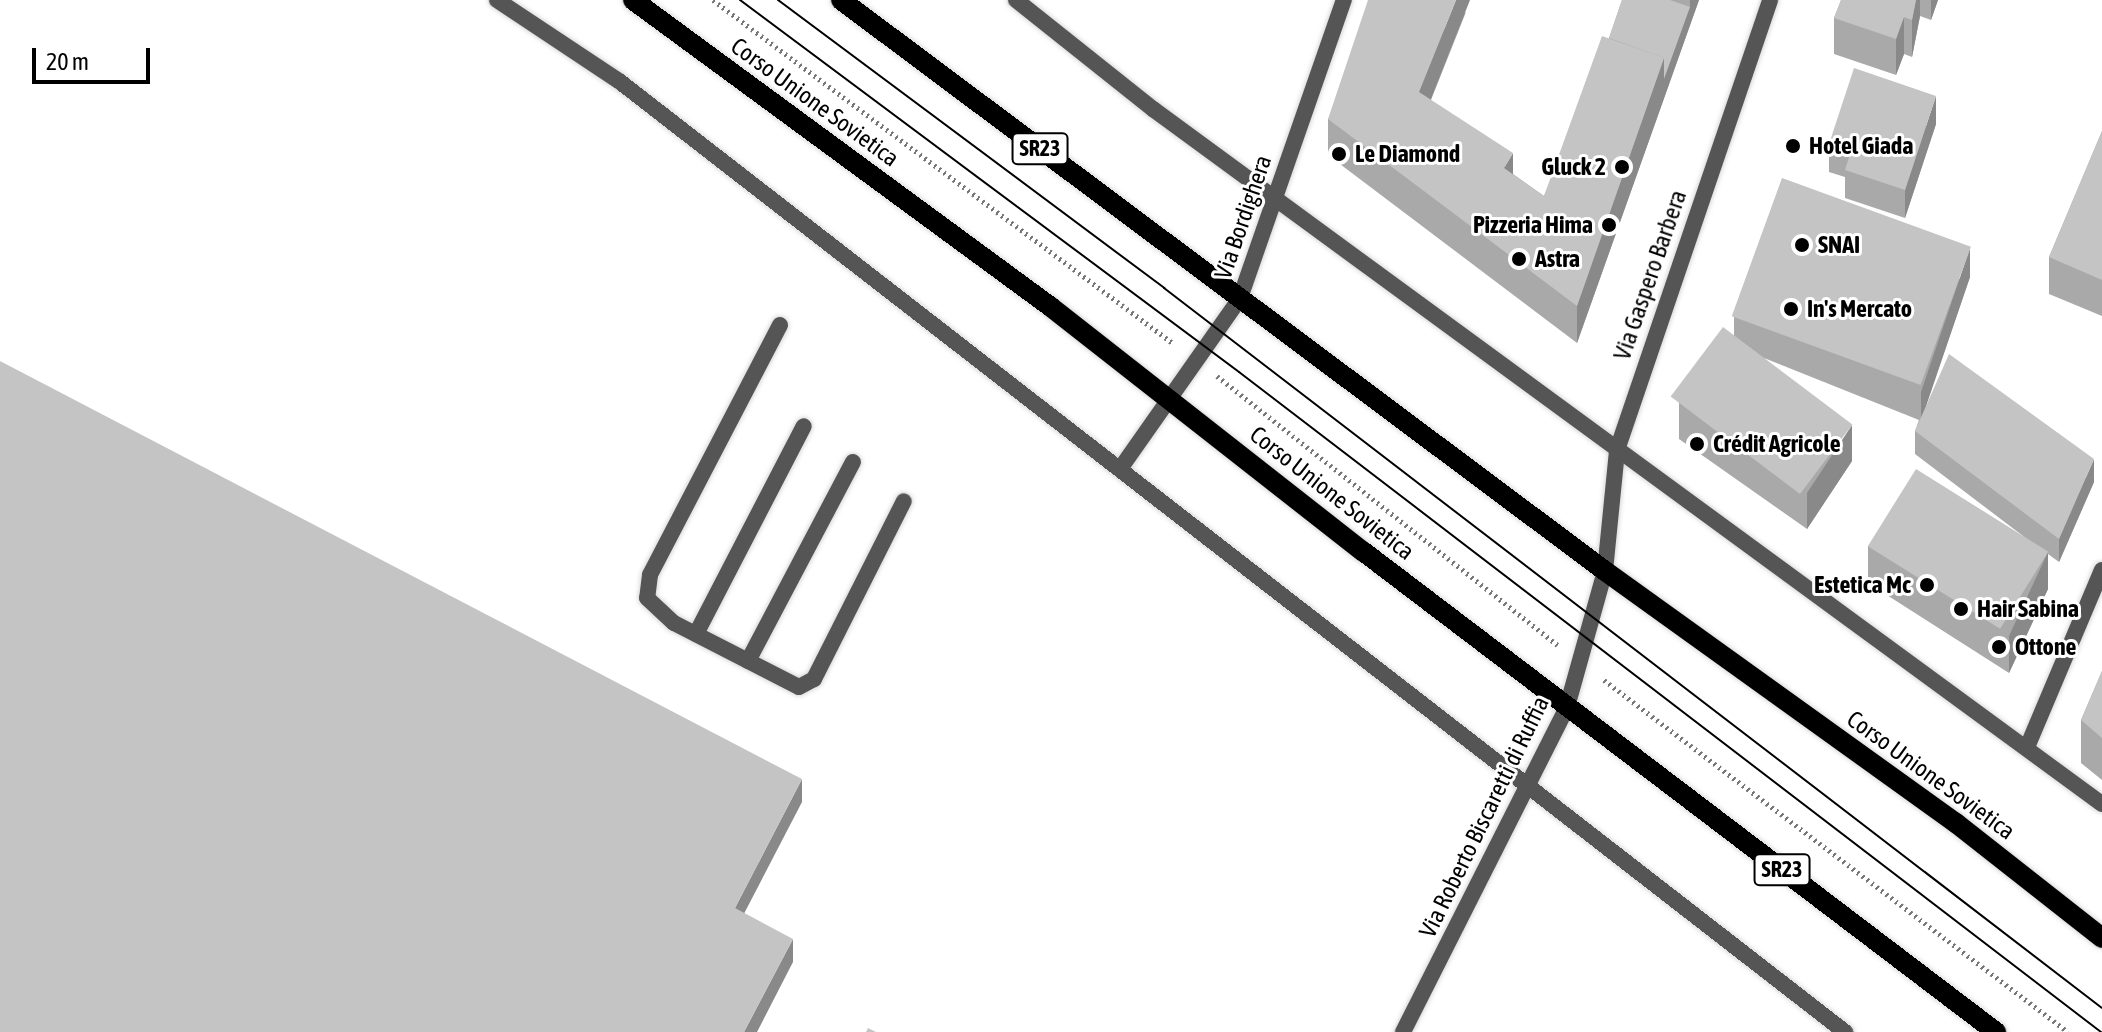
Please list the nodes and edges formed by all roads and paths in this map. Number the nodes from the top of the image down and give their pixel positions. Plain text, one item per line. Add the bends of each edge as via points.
1 (497, 0) edge
2 (633, 0) edge
3 (713, 0) edge
4 (1016, 0) edge
5 (1344, 0) edge
6 (1770, 0) edge
7 (845, 1) edge
8 (1274, 198) junction
9 (1240, 298) junction
10 (780, 325) dead end
11 (1196, 360) junction
12 (1171, 400) junction
13 (804, 426) dead end
14 (1617, 450) junction
15 (853, 462) dead end
16 (1120, 469) junction
17 (904, 501) dead end
18 (2102, 570) edge
19 (1605, 571) junction
20 (696, 634) junction
21 (748, 661) junction
22 (1580, 662) junction
23 (1567, 707) junction
24 (2028, 745) junction
25 (1530, 787) junction
26 (2102, 804) edge
27 (2102, 938) edge
28 (1403, 1032) edge
29 (1845, 1032) edge
30 (1996, 1032) edge
31 (2068, 1032) edge

1 - 16 street via 619,81
2 - 12 main road, Corso Unione Sovietica / SR23
3 - 11 path
4 - 8 street
5 - 8 street, Via Bordighera
6 - 14 street, Via Gaspero Barbera
7 - 9 main road, Corso Unione Sovietica / SR23
8 - 9 street, Via Bordighera
8 - 14 street
9 - 11 street, Via Bordighera
9 - 19 main road, Corso Unione Sovietica / SR23
10 - 20 street via 650,575 647,598 655,609
11 - 12 street, Via Bordighera
11 - 22 path
12 - 16 street, Via Bordighera
12 - 23 main road, Corso Unione Sovietica / SR23
13 - 20 street
14 - 19 street, Via Gaspero Barbera
14 - 24 street
15 - 21 street
16 - 25 street
17 - 21 street via 814,679 799,687
18 - 24 street
19 - 22 street, Via Roberto Biscaretti di Ruffia
19 - 27 main road, Corso Unione Sovietica / SR23 via 1956,823
20 - 21 street
22 - 23 street, Via Roberto Biscaretti di Ruffia
22 - 31 path
23 - 25 street, Via Roberto Biscaretti di Ruffia
23 - 30 main road, Corso Unione Sovietica / SR23
24 - 26 street
25 - 28 street, Via Roberto Biscaretti di Ruffia
25 - 29 street

